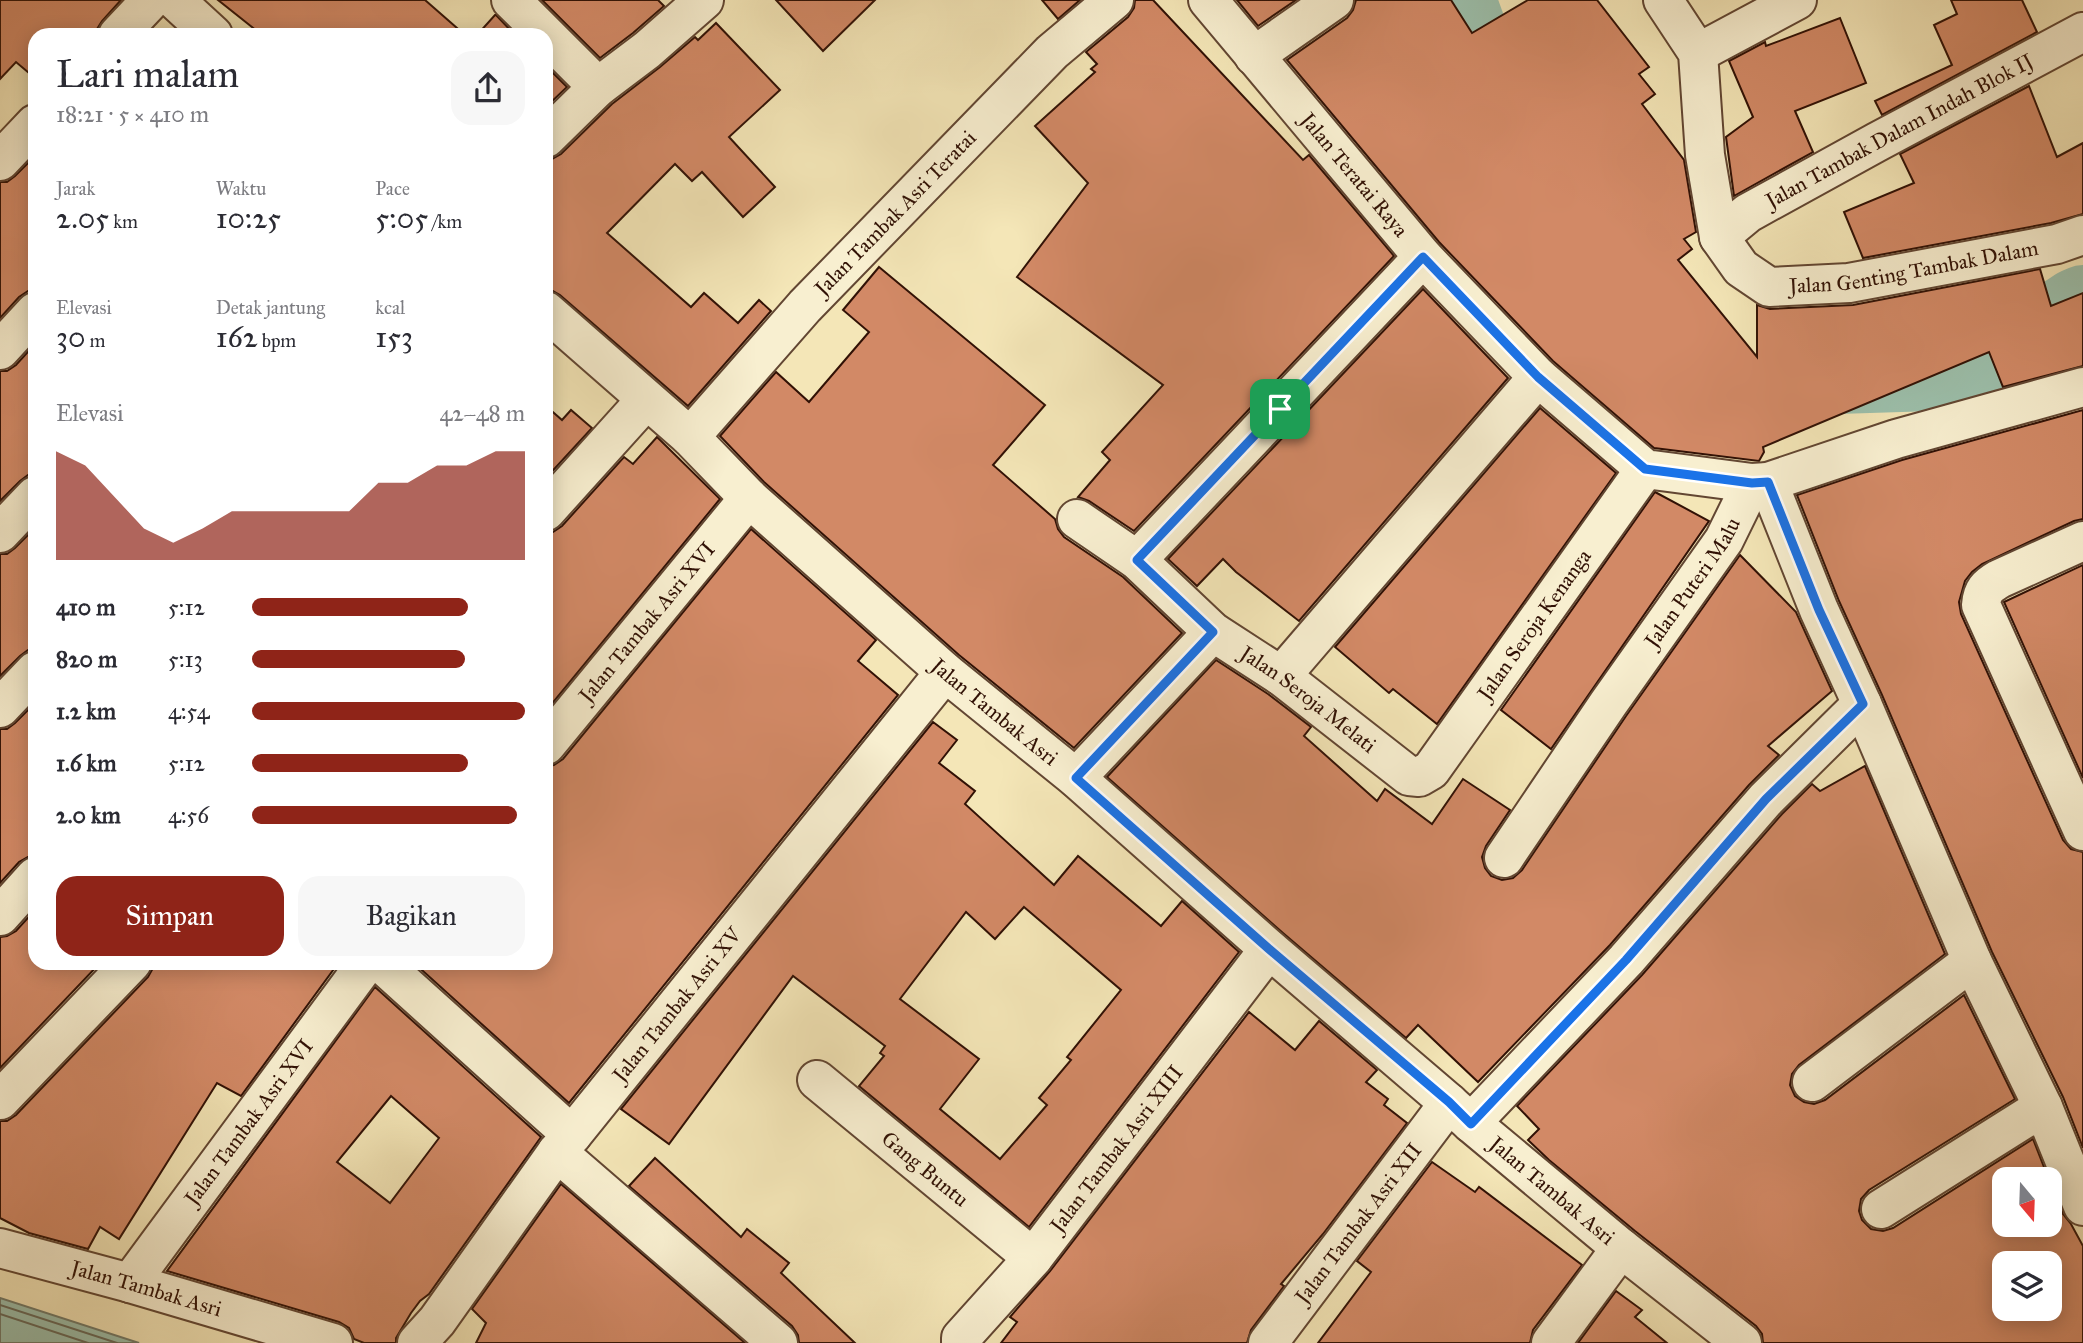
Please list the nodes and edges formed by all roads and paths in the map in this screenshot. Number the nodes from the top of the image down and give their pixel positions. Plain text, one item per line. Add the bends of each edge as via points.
1 (151, 0) edge
2 (175, 0) edge
3 (511, 0) edge
4 (704, 0) edge
5 (1114, 0) edge
6 (1208, 0) edge
7 (1334, 0) edge
8 (1663, 0) edge
9 (1797, 0) edge
10 (125, 28) edge
11 (205, 28) edge
12 (539, 28) edge
13 (2083, 32) edge
14 (553, 42) edge
15 (1698, 53) junction
16 (1254, 56) junction
17 (598, 87) junction
18 (28, 131) edge
19 (553, 131) edge
20 (0, 161) edge
21 (2083, 235) edge
22 (1719, 237) junction
23 (1423, 257) junction
24 (553, 317) edge
25 (28, 320) edge
26 (0, 350) edge
27 (1538, 377) junction
28 (2083, 387) edge
29 (646, 400) junction
30 (690, 437) junction
31 (1645, 469) junction
32 (1760, 483) junction
33 (749, 498) junction
34 (28, 503) edge
35 (553, 503) edge
36 (1077, 519) dead end
37 (0, 533) edge
38 (2083, 541) edge
39 (1137, 560) junction
40 (1213, 632) junction
41 (945, 672) junction
42 (1281, 676) junction
43 (28, 678) edge
44 (1863, 704) junction
45 (0, 708) edge
46 (553, 736) edge
47 (1419, 777) joint
48 (1076, 778) junction
49 (2083, 831) edge
50 (1504, 858) dead end
51 (28, 885) edge
52 (0, 916) edge
53 (1269, 949) junction
54 (1972, 961) junction
55 (124, 970) edge
56 (361, 970) edge
57 (388, 970) edge
58 (817, 1080) dead end
59 (1812, 1082) dead end
60 (0, 1100) edge
61 (2043, 1107) junction
62 (1460, 1113) junction
63 (565, 1143) junction
64 (2083, 1206) edge
65 (1881, 1209) dead end
66 (0, 1248) edge
67 (1621, 1248) junction
68 (1033, 1258) junction
69 (130, 1283) junction
70 (333, 1343) edge
71 (417, 1343) edge
72 (778, 1343) edge
73 (961, 1343) edge
74 (1268, 1343) edge
75 (1551, 1343) edge
76 (1742, 1343) edge

1 - 10 street
2 - 11 street
3 - 12 street
4 - 17 street
5 - 30 street, Jalan Tambak Asri Teratai via 1052,52 814,296
6 - 16 street, Jalan Teratai Raya
7 - 16 street
8 - 15 street, Jalan Genting Tambak Dalam
9 - 15 street
13 - 22 street, Jalan Tambak Dalam Indah Blok IJ via 1748,213
14 - 17 street
15 - 22 street, Jalan Genting Tambak Dalam via 1705,155
16 - 23 street, Jalan Teratai Raya
17 - 19 street
18 - 20 street
21 - 22 street, Jalan Genting Tambak Dalam via 2057,244 1849,283 1769,287 1741,268
23 - 27 street, Jalan Teratai Raya
23 - 39 street
24 - 29 street, Jalan Tambak Asri
25 - 26 street
27 - 31 street, Jalan Teratai Raya
27 - 42 street
28 - 32 street
29 - 30 street, Jalan Tambak Asri
29 - 35 street
30 - 33 street, Jalan Tambak Asri
31 - 32 street
31 - 47 street, Jalan Seroja Kenanga via 1432,770
32 - 44 street
32 - 50 street, Jalan Puteri Malu
33 - 41 street, Jalan Tambak Asri
33 - 46 street, Jalan Tambak Asri XVI
34 - 37 street
36 - 39 street, Jalan Seroja Melati
38 - 49 street via 1999,579 1987,587 1981,606
39 - 40 street, Jalan Seroja Melati
40 - 42 street, Jalan Seroja Melati
40 - 48 street
41 - 48 street, Jalan Tambak Asri
41 - 63 street, Jalan Tambak Asri XV
42 - 47 street, Jalan Seroja Melati via 1409,776
43 - 45 street
44 - 54 street
44 - 62 street, Jalan Tambak Asri XII via 1766,799 1626,960
48 - 53 street, Jalan Tambak Asri
51 - 52 street
53 - 62 street, Jalan Tambak Asri
53 - 68 street, Jalan Tambak Asri XIII
54 - 59 street
54 - 61 street
55 - 60 street
56 - 69 street, Jalan Tambak Asri XVI
57 - 63 street
58 - 68 street, Gang Buntu
61 - 64 street
61 - 65 street
62 - 67 street, Jalan Tambak Asri
62 - 74 street, Jalan Tambak Asri XII
63 - 71 street, Jalan Tambak Asri XV
63 - 72 street
66 - 69 street, Jalan Tambak Asri
67 - 75 street
67 - 76 street, Jalan Tambak Asri
68 - 73 street, Jalan Tambak Asri XIII
69 - 70 street, Jalan Tambak Asri

